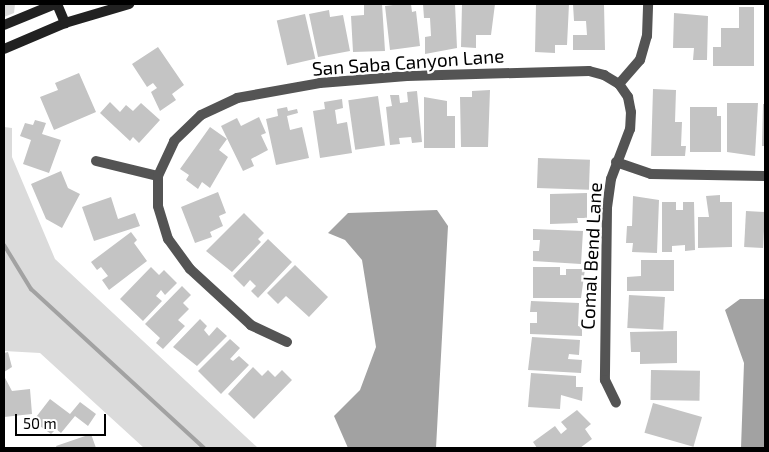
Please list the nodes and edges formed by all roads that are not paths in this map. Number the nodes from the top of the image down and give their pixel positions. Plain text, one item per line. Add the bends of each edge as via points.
1 (56, 4) edge
2 (130, 4) edge
3 (648, 4) edge
4 (65, 23) junction
5 (4, 25) edge
6 (4, 49) edge
7 (619, 84) junction
8 (96, 161) dead end
9 (616, 162) junction
10 (158, 176) junction
11 (765, 176) edge
12 (287, 342) dead end
13 (616, 403) dead end

1 - 4 main road
1 - 5 main road
2 - 4 main road
3 - 7 street via 647,36 640,60
4 - 6 main road
7 - 9 street, Comal Bend Lane via 628,96 631,112 630,129
7 - 10 street, San Saba Canyon Lane via 589,71 407,76 320,83 237,98 202,115 174,141
8 - 10 street
9 - 11 street via 651,174
9 - 13 street, Comal Bend Lane via 607,208 605,344 605,380
10 - 12 street, San Saba Canyon Lane via 158,206 168,239 190,269 251,325

